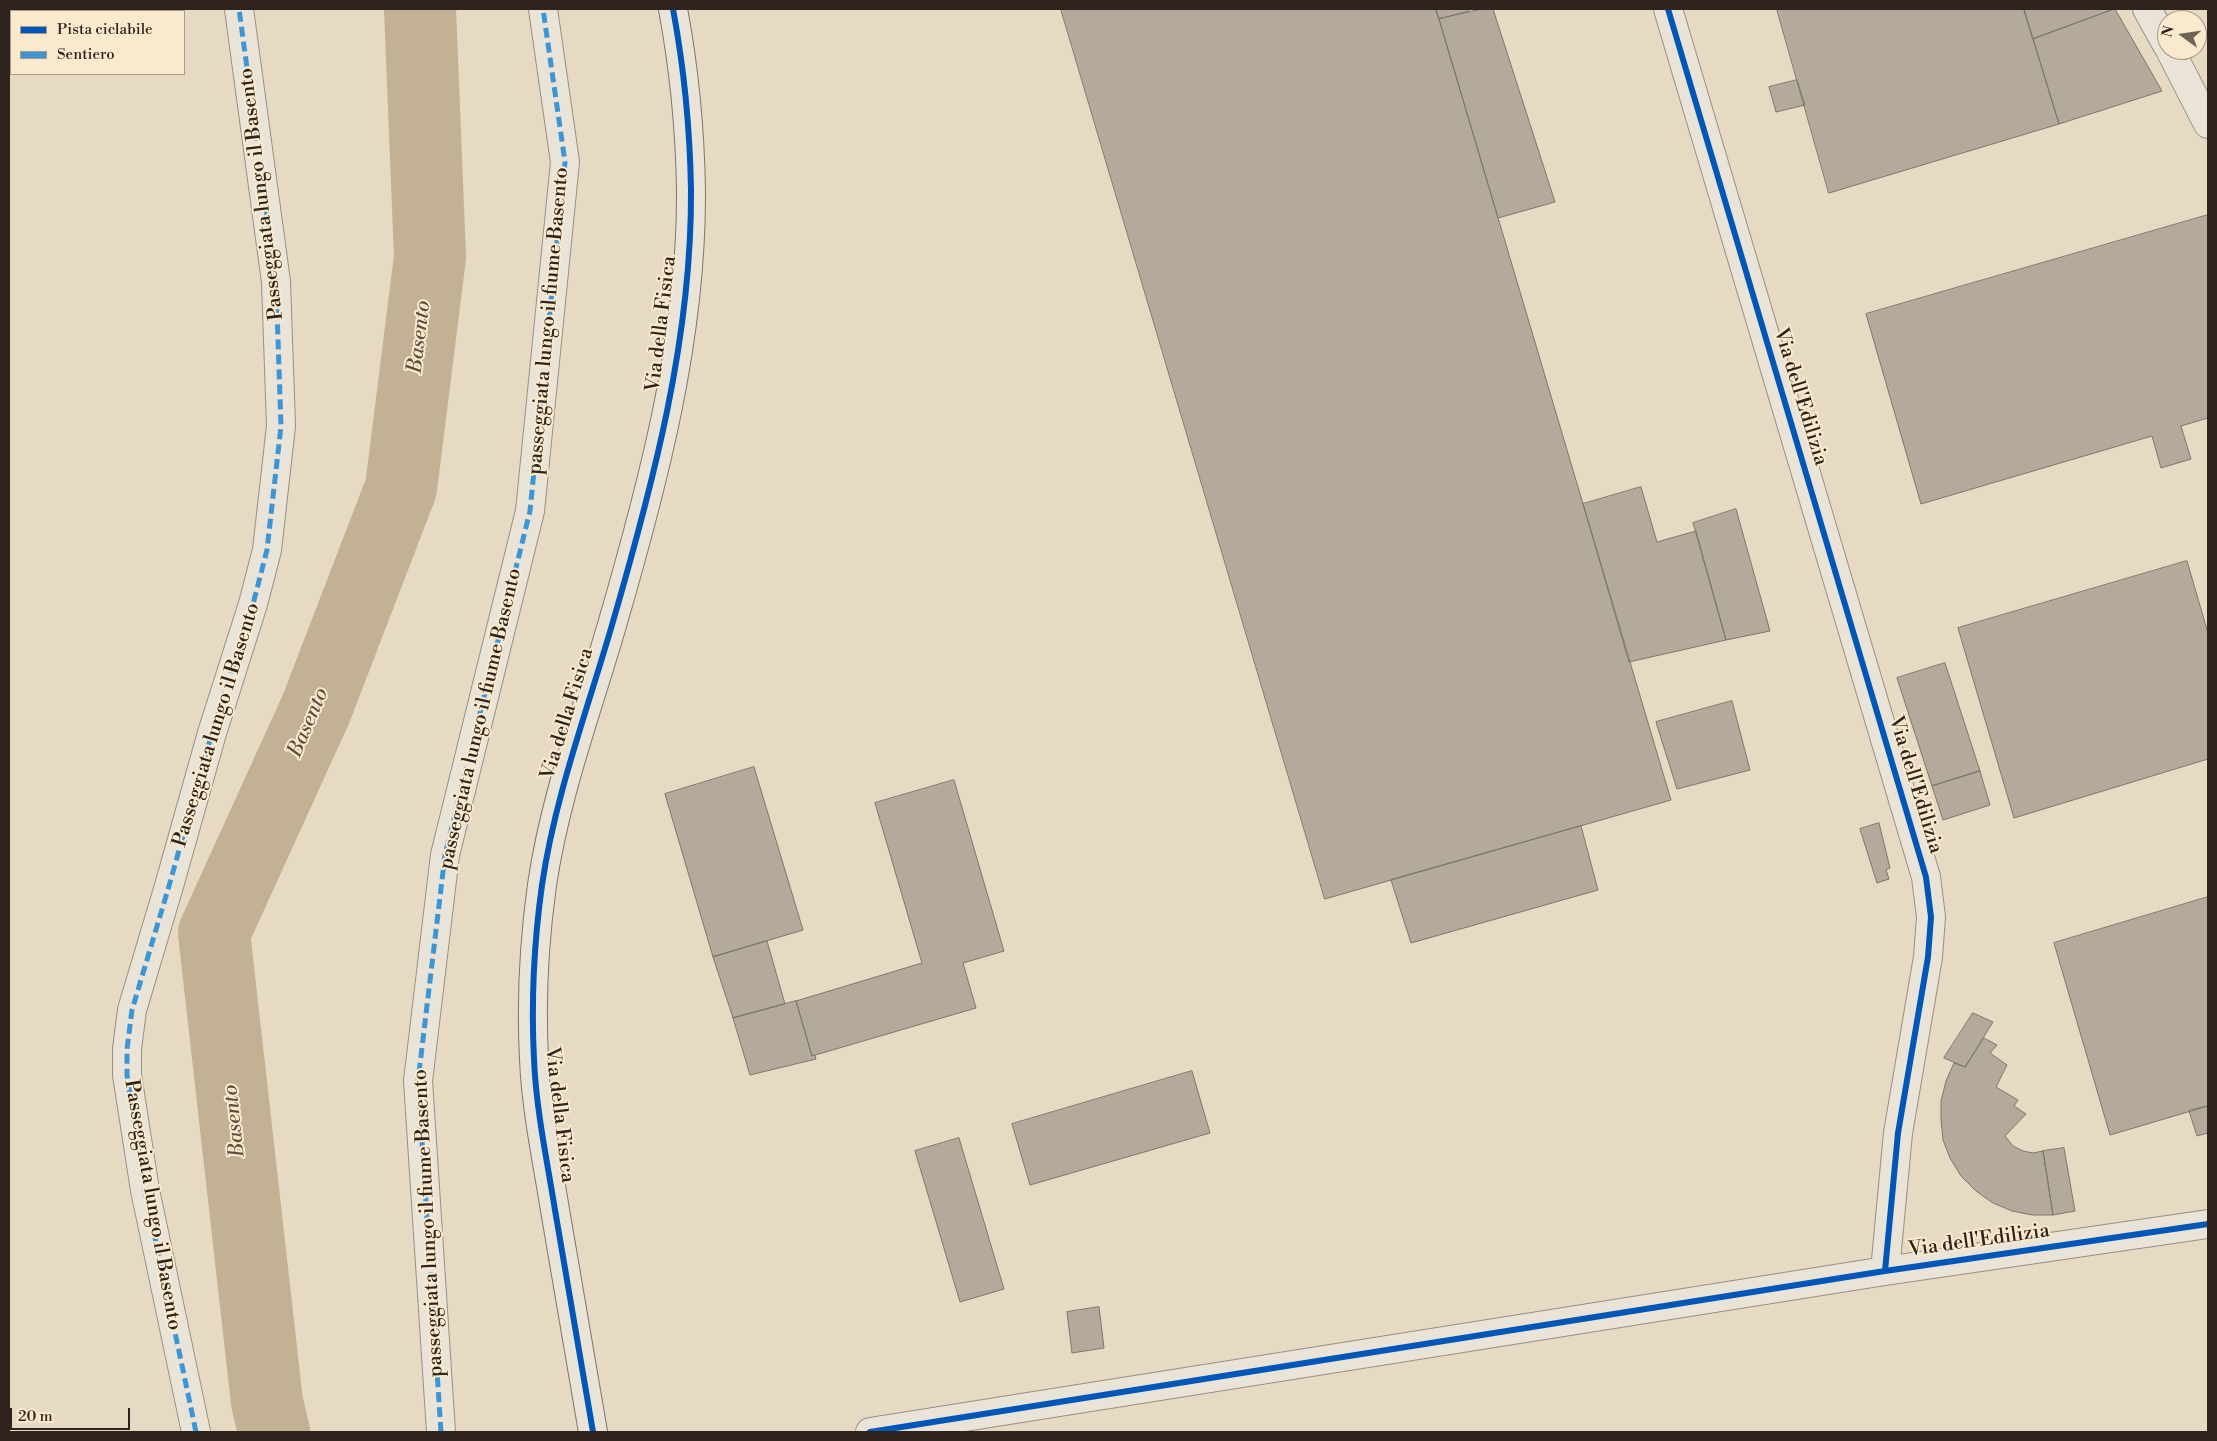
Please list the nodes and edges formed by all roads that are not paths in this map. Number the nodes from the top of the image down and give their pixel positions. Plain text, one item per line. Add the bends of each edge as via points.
1 (239, 9) edge
2 (543, 9) edge
3 (673, 9) edge
4 (1668, 9) edge
5 (2147, 9) edge
6 (2157, 28) edge
7 (2175, 60) edge
8 (2208, 124) edge
9 (2208, 1224) edge
10 (1885, 1271) junction
11 (196, 1432) edge
12 (441, 1432) edge
13 (593, 1432) edge
14 (870, 1432) edge

1 - 11 street, Passeggiata lungo il Basento via 276,282 281,426 267,550 254,604 212,733 132,1010 127,1075 145,1190
2 - 12 street, passeggiata lungo il fiume Basento via 565,162 530,512 446,855 418,1081
3 - 13 street, Via della Fisica via 687,116 691,191 679,336 652,482 554,822 535,941 532,1001 540,1122
4 - 10 street, Via dell'Edilizia via 1926,877 1931,917 1928,957 1898,1133
5 - 6 street
7 - 8 street
9 - 10 street, Via dell'Edilizia
10 - 14 street

